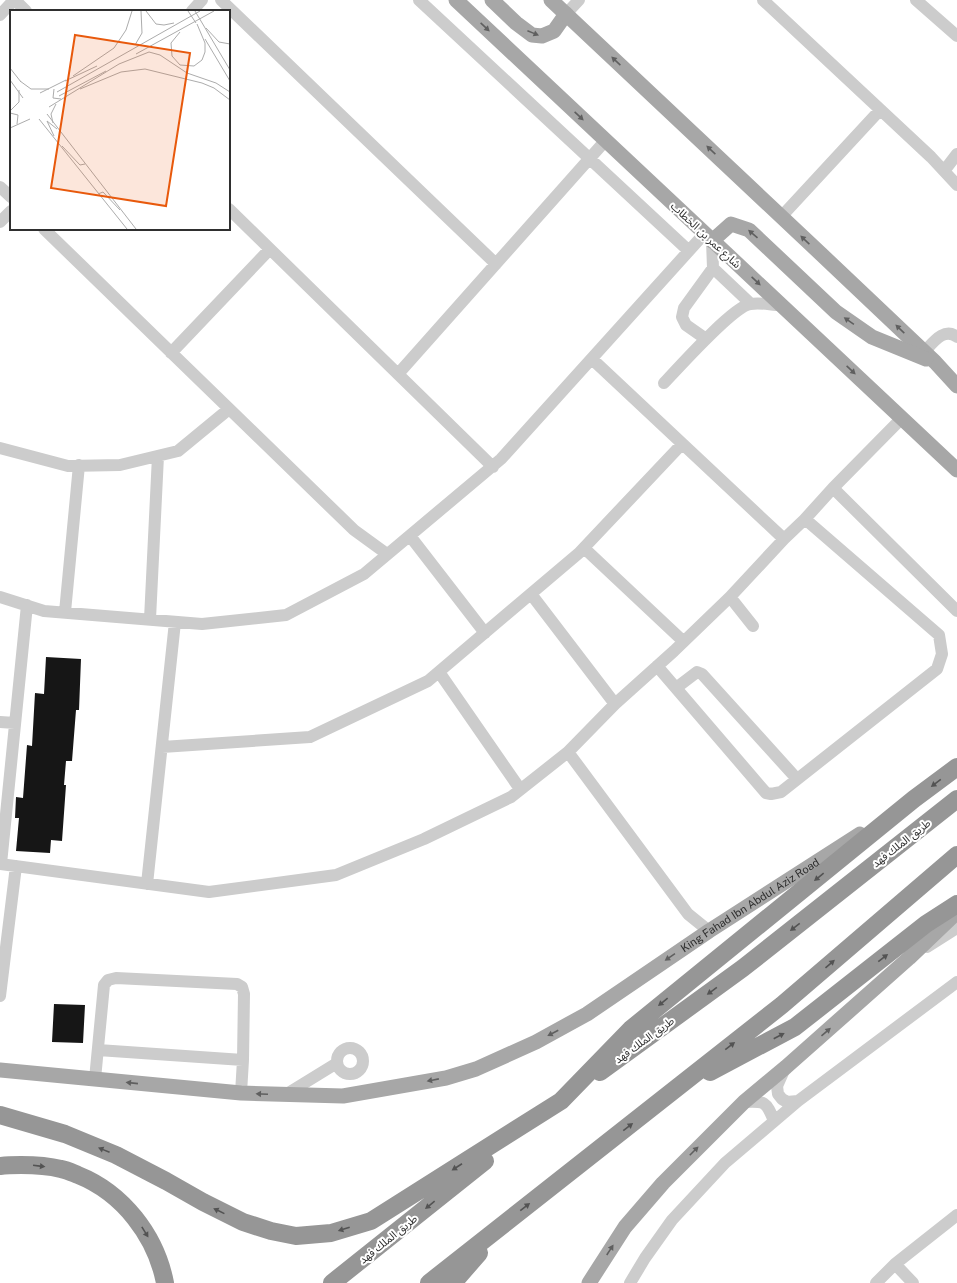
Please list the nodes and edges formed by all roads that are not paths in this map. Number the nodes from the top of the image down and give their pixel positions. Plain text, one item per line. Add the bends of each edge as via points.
1 (15, 0) edge
2 (202, 0) edge
3 (221, 0) edge
4 (419, 0) edge
5 (456, 0) edge
6 (492, 0) edge
7 (551, 0) edge
8 (579, 0) edge
9 (762, 0) edge
10 (917, 0) edge
11 (25, 10) edge
12 (193, 10) edge
13 (566, 14) junction
14 (0, 15) edge
15 (957, 36) edge
16 (880, 110) junction
17 (606, 140) junction
18 (957, 154) edge
19 (590, 158) junction
20 (944, 171) junction
21 (957, 185) edge
22 (0, 186) edge
23 (10, 196) edge
24 (230, 210) edge
25 (10, 212) edge
26 (781, 217) junction
27 (0, 222) edge
28 (45, 230) edge
29 (709, 237) junction
30 (270, 249) junction
31 (689, 251) junction
32 (496, 264) junction
33 (713, 268) junction
34 (751, 304) junction
35 (781, 305) junction
36 (957, 337) edge
37 (706, 339) junction
38 (171, 353) junction
39 (929, 357) junction
40 (592, 359) junction
41 (398, 374) junction
42 (664, 383) dead end
43 (957, 386) edge
44 (229, 409) junction
45 (902, 418) junction
46 (682, 444) junction
47 (0, 448) edge
48 (158, 456) junction
49 (79, 465) junction
50 (493, 467) junction
51 (957, 470) edge
52 (833, 488) junction
53 (805, 520) junction
54 (410, 536) junction
55 (784, 539) junction
56 (584, 548) junction
57 (387, 554) junction
58 (531, 594) junction
59 (0, 597) edge
60 (730, 597) junction
61 (27, 605) junction
62 (957, 611) edge
63 (65, 612) junction
64 (150, 620) junction
65 (174, 622) junction
66 (753, 626) dead end
67 (485, 633) junction
68 (683, 641) junction
69 (657, 666) junction
70 (438, 672) junction
71 (676, 688) junction
72 (614, 704) junction
73 (0, 722) edge
74 (15, 723) junction
75 (162, 747) junction
76 (568, 752) junction
77 (957, 767) edge
78 (797, 779) junction
79 (520, 789) junction
80 (957, 798) edge
81 (914, 799) junction
82 (957, 854) edge
83 (1, 864) edge
84 (16, 866) junction
85 (147, 884) junction
86 (957, 904) edge
87 (957, 912) edge
88 (957, 928) edge
89 (709, 931) junction
90 (909, 958) junction
91 (957, 982) edge
92 (0, 996) edge
93 (98, 1050) junction
94 (243, 1060) junction
95 (337, 1063) dead end
96 (786, 1067) junction
97 (0, 1070) edge
98 (95, 1079) junction
99 (241, 1093) junction
100 (670, 1093) junction
101 (285, 1095) junction
102 (561, 1101) junction
103 (798, 1101) junction
104 (744, 1102) junction
105 (0, 1115) edge
106 (774, 1121) junction
107 (0, 1166) edge
108 (957, 1215) edge
109 (504, 1224) junction
110 (895, 1264) junction
111 (165, 1283) edge
112 (332, 1283) edge
113 (429, 1283) edge
114 (454, 1283) edge
115 (589, 1283) edge
116 (630, 1283) edge
117 (876, 1283) edge
118 (912, 1283) edge

1 - 11 street
1 - 14 street
2 - 12 street
3 - 32 street
4 - 19 street
5 -> 17 main road, شارع عمر بن الخطاب
6 -> 13 main road via 532,35 542,36 554,31
7 - 13 main road
8 - 13 street
9 - 16 street
10 - 15 street
26 -> 13 main road
16 - 20 street
16 - 26 street
17 - 19 street
17 - 29 main road, شارع عمر بن الخطاب
18 - 20 street
19 - 31 street
19 - 32 street
20 - 21 street
22 - 23 street
24 - 30 street
25 - 27 street
39 -> 26 main road
28 - 38 street
29 - 31 street
29 - 33 street
29 -> 35 main road, شارع عمر بن الخطاب
39 -> 29 main road via 872,337 836,312 749,230 731,224
30 - 38 street
30 - 41 street
31 - 40 street
32 - 41 street
33 - 34 street
33 - 37 street via 684,308 682,317 686,324
34 - 35 street
34 - 37 street via 737,310
35 -> 45 main road, شارع عمر بن الخطاب
36 - 39 street via 948,333 939,337
37 - 42 street
38 - 44 street
39 - 43 main road
40 - 46 street
40 - 50 street
41 - 50 street
44 - 48 street via 178,451
44 - 57 street via 354,530
45 - 51 main road, شارع عمر بن الخطاب
45 - 52 street
46 - 55 street
46 - 56 street
47 - 49 street via 68,466
48 - 49 street via 120,465
48 - 64 street
49 - 63 street
50 - 54 street
52 - 53 street
52 - 62 street
53 - 55 street
53 - 78 street via 939,635 942,654 936,669
54 - 57 street
54 - 67 street
55 - 60 street
56 - 58 street
56 - 68 street
57 - 65 street via 364,574 286,615 202,624
58 - 67 street
58 - 72 street
59 - 61 street
60 - 66 street
60 - 68 street
61 - 63 street via 44,611
61 - 74 street
63 - 64 street
64 - 65 street
65 - 75 street
67 - 70 street
68 - 69 street
69 - 71 street
69 - 72 street
70 - 75 street via 428,681 310,737
70 - 79 street
71 - 78 street via 696,672 702,674
71 - 78 street via 766,793 781,792
72 - 76 street
73 - 74 street
74 - 83 street
75 - 85 street
76 - 79 street
76 - 89 street via 688,914
77 -> 81 highway
79 - 85 street via 511,797 424,840 336,874 209,892
80 -> 102 highway, طريق الملك فهد via 743,968
81 - 89 main road, King Fahad Ibn Abdul Aziz Road
81 -> 102 highway via 631,1028
100 -> 82 highway via 782,1005
83 - 84 street
84 - 85 street
84 - 92 street
100 -> 86 highway via 795,1027 926,924
87 - 90 main road
88 - 90 street
89 -> 101 main road, King Fahad Ibn Abdul Aziz Road via 587,1014 536,1042 476,1069 446,1078 343,1096
96 -> 90 main road
91 - 103 street
93 - 94 street
93 - 94 street via 104,985 108,980 116,978 237,984 242,987 244,994
93 - 98 street
94 - 99 street
95 - 101 street
96 - 103 street via 777,1086 778,1094 787,1102
96 - 104 main road
97 - 98 main road, King Fahad Ibn Abdul Aziz Road
99 -> 98 main road, King Fahad Ibn Abdul Aziz Road
101 -> 99 main road, King Fahad Ibn Abdul Aziz Road
109 -> 100 highway
102 -> 105 highway via 371,1221 331,1233 296,1236 271,1232 243,1222 116,1155 65,1134
102 -> 112 highway, طريق الملك فهد
103 - 106 street
104 - 106 street via 758,1101 766,1104
115 -> 104 main road via 625,1227 663,1183
106 - 116 street via 725,1163 672,1220 644,1258
107 -> 111 highway via 30,1165 62,1169 87,1179 108,1192 129,1210 146,1232
108 - 110 street
109 - 113 highway
109 - 114 highway
110 - 117 street
110 - 118 street

